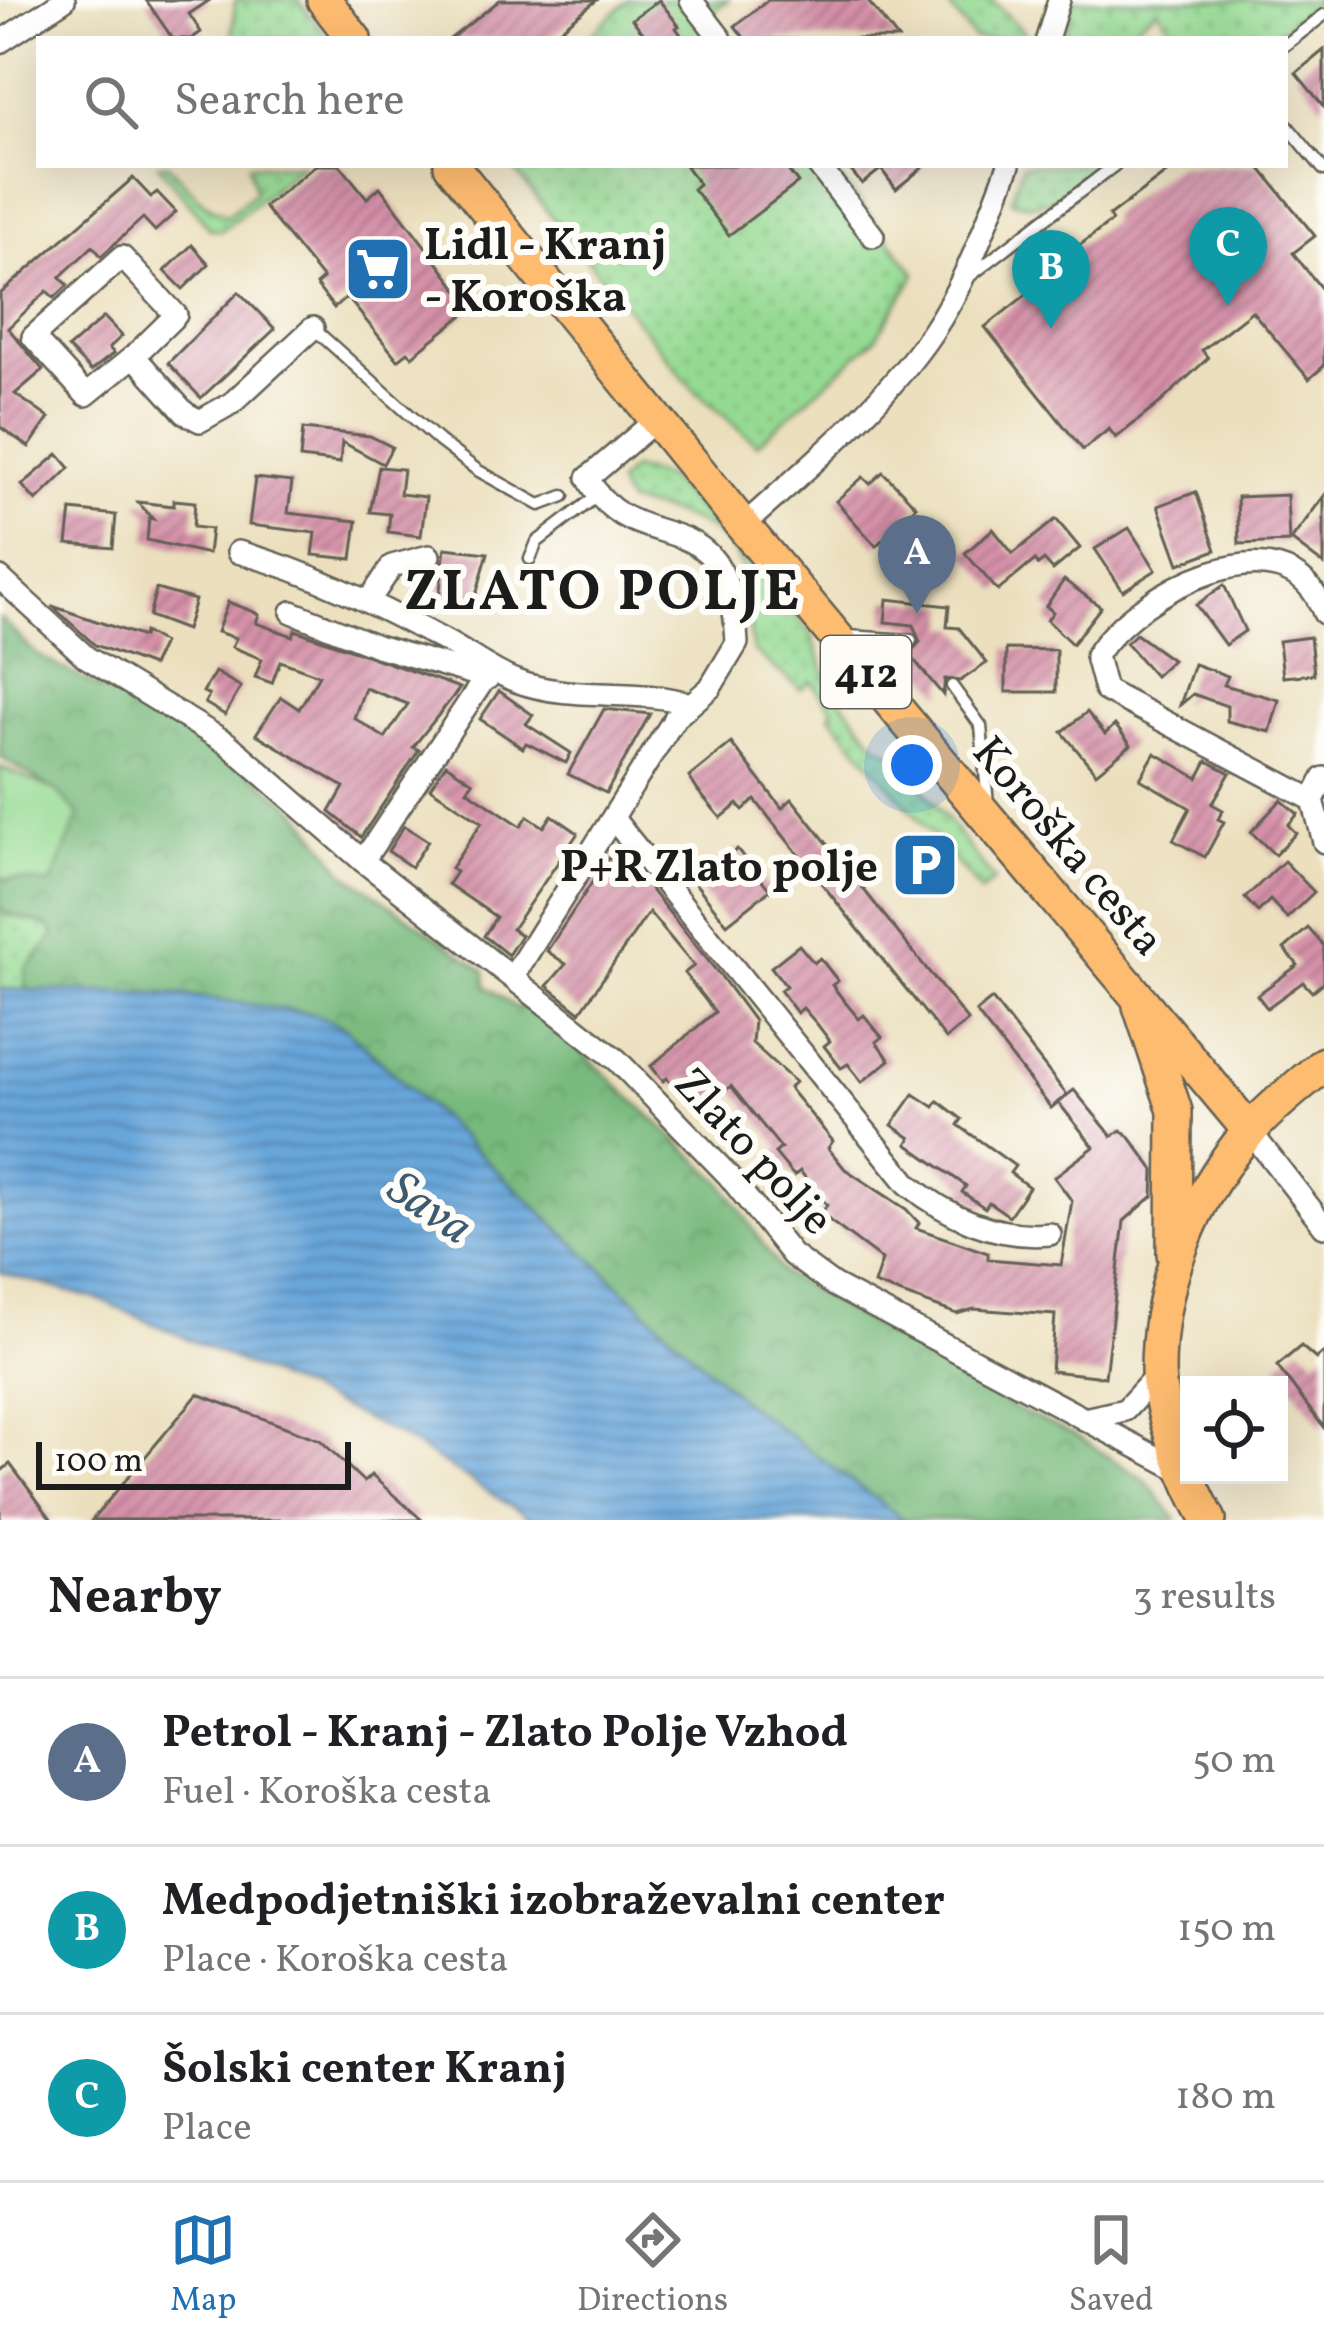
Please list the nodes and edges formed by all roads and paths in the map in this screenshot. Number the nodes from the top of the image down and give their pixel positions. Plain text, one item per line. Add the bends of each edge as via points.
1 (324, 0) edge
2 (691, 0) edge
3 (1059, 0) edge
4 (61, 1) edge
5 (1324, 15) edge
6 (352, 36) edge
7 (719, 36) edge
8 (1048, 36) edge
9 (0, 42) edge
10 (1288, 43) edge
11 (1288, 127) edge
12 (453, 168) edge
13 (820, 168) edge
14 (1008, 168) edge
15 (1110, 168) edge
16 (1324, 170) edge
17 (873, 236) dead end
18 (958, 285) junction
19 (313, 328) joint
20 (134, 356) junction
21 (656, 420) junction
22 (564, 496) dead end
23 (597, 496) junction
24 (743, 526) junction
25 (238, 552) dead end
26 (429, 556) dead end
27 (530, 559) dead end
28 (0, 578) edge
29 (368, 602) junction
30 (292, 612) dead end
31 (1324, 613) edge
32 (836, 636) junction
33 (911, 640) dead end
34 (490, 674) junction
35 (952, 686) dead end
36 (691, 704) junction
37 (1324, 778) edge
38 (1313, 800) junction
39 (615, 820) junction
40 (988, 820) junction
41 (1324, 842) edge
42 (363, 861) junction
43 (514, 975) junction
44 (1136, 993) junction
45 (1324, 1064) edge
46 (1250, 1131) junction
47 (1324, 1226) edge
48 (1050, 1234) dead end
49 (1175, 1260) junction
50 (1158, 1374) junction
51 (1084, 1419) junction
52 (1180, 1457) edge
53 (1180, 1470) edge
54 (1190, 1484) edge
55 (1209, 1520) edge

1 - 6 main road
2 - 7 street
3 - 8 street
4 - 9 street
5 - 10 lane
11 - 16 lane
12 - 21 main road, Koroška cesta / 412
13 - 17 street
14 - 18 street
15 - 18 lane
18 - 24 street via 916,354
19 - 20 street via 232,403 200,421
19 - 22 lane via 477,470 540,505
20 - 20 street via 86,395 33,337 122,257 176,315
21 - 23 street via 588,478
21 - 24 main road, Koroška cesta / 412
23 - 27 lane via 536,542
23 - 36 street via 620,516 698,542 722,567 737,643
24 - 32 main road, Koroška cesta / 412
25 - 29 street
26 - 29 street via 392,566
28 - 42 street, Zlato polje via 86,657 227,743
29 - 34 street
30 - 34 street via 377,646
31 - 38 street via 1299,576 1268,561 1234,567 1134,610 1096,656 1105,690
32 - 33 lane
32 - 40 main road, Koroška cesta / 412
34 - 36 street via 554,691
34 - 42 street
35 - 40 lane via 981,726
36 - 39 street
37 - 38 street
38 - 41 street
39 - 43 street
39 - 48 street, Zlato polje via 908,1184 990,1229
40 - 44 main road, Koroška cesta / 412
42 - 43 street, Zlato polje
43 - 51 street, Zlato polje via 617,1060 792,1255 833,1285
44 - 46 main road, Koroška cesta / 412
44 - 49 main road, 412 via 1174,1111
45 - 46 main road
46 - 47 street, Koroška cesta
46 - 49 main road, 412 via 1190,1221
49 - 50 main road, 412
50 - 51 street via 1125,1410
50 - 52 main road, 412
51 - 53 street, Zlato polje
54 - 55 main road, 412

